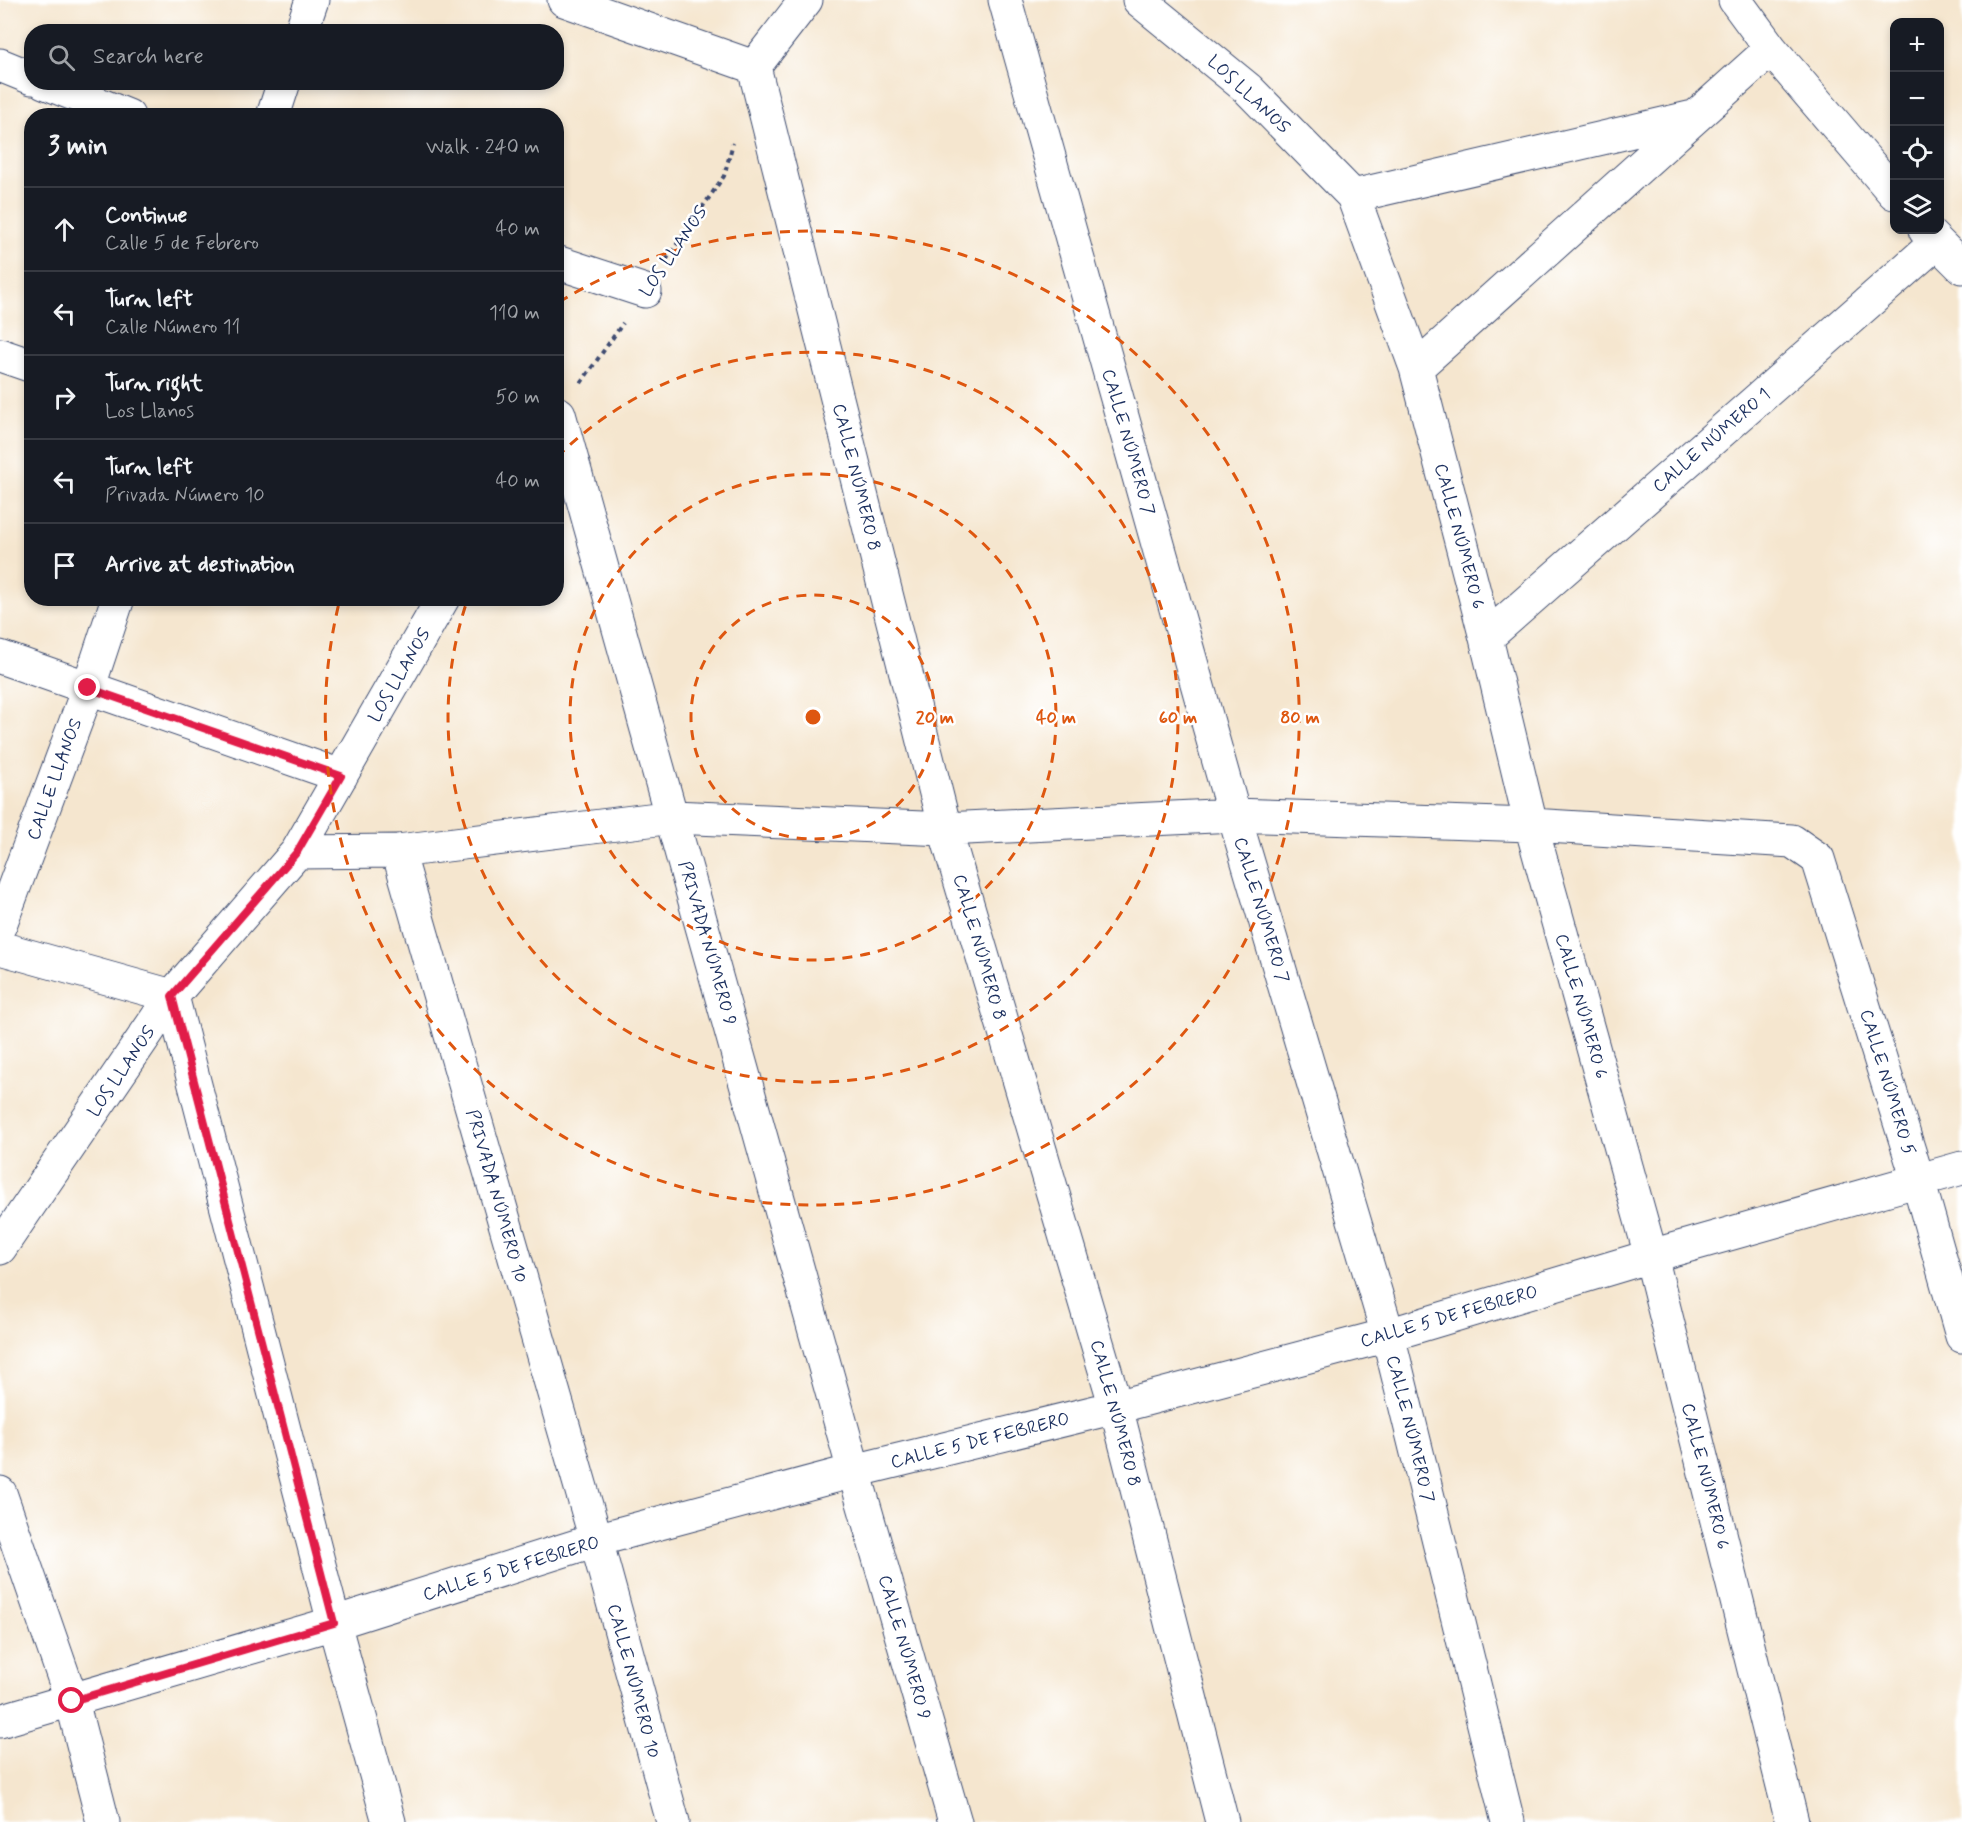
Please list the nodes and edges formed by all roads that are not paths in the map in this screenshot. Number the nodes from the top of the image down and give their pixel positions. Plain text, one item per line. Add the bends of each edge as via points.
1 (312, 0) edge
2 (564, 0) edge
3 (806, 0) edge
4 (1005, 0) edge
5 (1139, 0) edge
6 (1735, 0) edge
7 (304, 24) edge
8 (1771, 50) junction
9 (0, 65) edge
10 (754, 67) junction
11 (24, 75) edge
12 (64, 90) edge
13 (281, 90) edge
14 (108, 108) edge
15 (276, 108) edge
16 (1697, 116) junction
17 (1890, 188) edge
18 (1353, 196) junction
19 (1931, 236) edge
20 (564, 265) edge
21 (1962, 267) edge
22 (645, 291) road end
23 (0, 355) edge
24 (24, 363) edge
25 (1416, 368) junction
26 (564, 428) edge
27 (115, 606) edge
28 (438, 606) edge
29 (1486, 638) junction
30 (0, 657) edge
31 (88, 688) junction
32 (341, 776) junction
33 (1234, 815) junction
34 (673, 817) junction
35 (1531, 825) junction
36 (945, 829) junction
37 (398, 851) junction
38 (297, 852) junction
39 (0, 925) edge
40 (0, 948) edge
41 (172, 996) junction
42 (1962, 1168) edge
43 (1918, 1180) junction
44 (0, 1248) edge
45 (1651, 1256) junction
46 (1388, 1335) junction
47 (1962, 1336) edge
48 (1116, 1407) junction
49 (854, 1471) junction
50 (0, 1493) edge
51 (596, 1540) junction
52 (334, 1623) junction
53 (72, 1701) junction
54 (0, 1721) edge
55 (103, 1822) edge
56 (389, 1822) edge
57 (673, 1822) edge
58 (955, 1822) edge
59 (1222, 1822) edge
60 (1508, 1822) edge
61 (1792, 1822) edge

1 - 7 street
2 - 10 street
3 - 10 street
4 - 33 street, CALLE NÚMERO 7
5 - 18 street, LOS LLANOS via 1248,89
6 - 8 street
8 - 16 street
8 - 17 street
9 - 11 street
10 - 36 street, CALLE NÚMERO 8
12 - 14 street
13 - 15 street
16 - 18 street
16 - 25 street
18 - 25 street, CALLE NÚMERO 6
19 - 21 street
19 - 29 street, CALLE NÚMERO 1
20 - 22 street
23 - 24 street
25 - 29 street, CALLE NÚMERO 6
26 - 34 street, PRIVADA NÚMERO 9
27 - 31 street, CALLE LLANOS
28 - 32 street, LOS LLANOS
29 - 35 street, CALLE NÚMERO 6
30 - 31 street
31 - 32 street
31 - 39 street, CALLE LLANOS
32 - 38 street, LOS LLANOS
33 - 35 street
33 - 36 street
33 - 46 street, CALLE NÚMERO 7
34 - 36 street
34 - 37 street
34 - 49 street, PRIVADA NÚMERO 9
35 - 43 street, CALLE NÚMERO 5 via 1792,841 1818,859
35 - 45 street, CALLE NÚMERO 6
36 - 48 street, CALLE NÚMERO 8
37 - 38 street
37 - 51 street, PRIVADA NÚMERO 10
38 - 41 street, LOS LLANOS
40 - 41 street
41 - 44 street, LOS LLANOS
41 - 52 street
42 - 43 street, CALLE 5 DE FEBRERO
43 - 45 street, CALLE 5 DE FEBRERO
43 - 47 street, CALLE NÚMERO 5
45 - 46 street, CALLE 5 DE FEBRERO
45 - 61 street, CALLE NÚMERO 6
46 - 48 street, CALLE 5 DE FEBRERO
46 - 60 street, CALLE NÚMERO 7
48 - 49 street, CALLE 5 DE FEBRERO
48 - 59 street, CALLE NÚMERO 8
49 - 51 street, CALLE 5 DE FEBRERO
49 - 58 street, CALLE NÚMERO 9
50 - 53 street
51 - 52 street, CALLE 5 DE FEBRERO
51 - 57 street, CALLE NÚMERO 10
52 - 53 street, CALLE 5 DE FEBRERO
52 - 56 street
53 - 54 street, CALLE 5 DE FEBRERO
53 - 55 street

